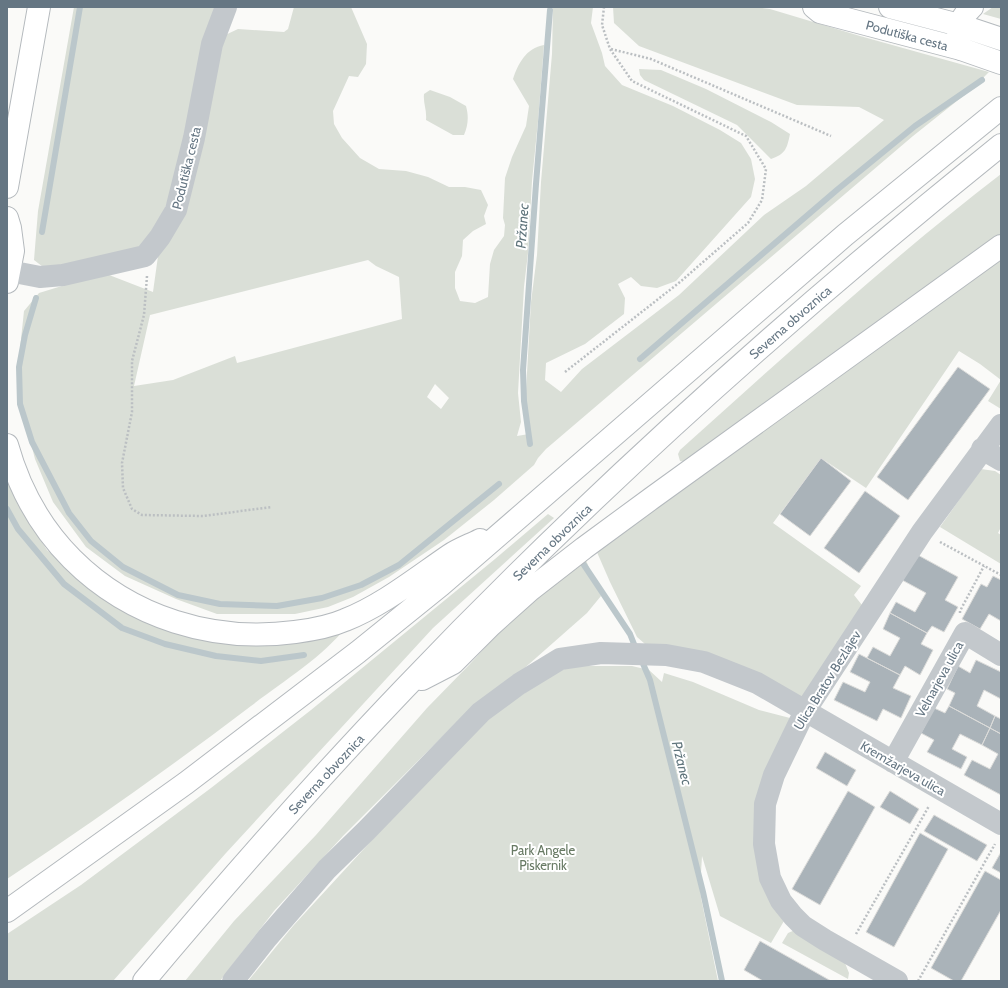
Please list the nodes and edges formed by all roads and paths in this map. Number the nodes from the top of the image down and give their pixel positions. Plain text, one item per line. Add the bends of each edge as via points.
1 (39, 7) edge
2 (226, 7) edge
3 (604, 7) edge
4 (814, 7) edge
5 (890, 7) edge
6 (972, 7) edge
7 (959, 25) junction
8 (992, 36) edge
9 (610, 49) junction
10 (961, 49) junction
11 (1001, 63) edge
12 (1001, 108) edge
13 (831, 136) dead end
14 (1001, 145) edge
15 (7, 187) edge
16 (7, 218) edge
17 (1001, 246) edge
18 (138, 258) junction
19 (8, 276) edge
20 (565, 372) dead end
21 (1001, 425) edge
22 (7, 445) edge
23 (982, 449) junction
24 (1001, 460) edge
25 (272, 507) dead end
26 (516, 520) junction
27 (922, 532) junction
28 (984, 566) junction
29 (1001, 575) edge
30 (964, 633) junction
31 (1001, 655) edge
32 (405, 688) junction
33 (805, 711) junction
34 (893, 762) junction
35 (939, 788) junction
36 (999, 832) edge
37 (7, 910) edge
38 (846, 952) junction
39 (144, 981) edge
40 (233, 981) edge
41 (897, 981) edge
42 (918, 981) edge

1 - 15 main road
2 - 18 street, Podutiška cesta via 212,44 194,138 176,210 145,256
3 - 9 path via 602,25
4 - 10 main road, Podutiška cesta via 820,12
5 - 7 main road, Podutiška cesta
6 - 7 main road
7 - 8 main road, Podutiška cesta
7 - 10 main road via 957,34
9 - 13 path via 651,59
9 - 20 path via 632,81 746,136 766,169 762,200 748,222 680,282
10 - 11 main road, Podutiška cesta
12 - 26 main road via 839,240
14 - 32 main road, Severna obvoznica via 865,257 706,396 552,540
16 - 19 main road via 14,251
17 - 32 main road via 566,562 518,600 453,663
18 - 19 street, Podutiška cesta via 63,275
18 - 25 path via 147,275 144,315 132,361 132,412 122,463 123,488 132,509 142,515 203,516
21 - 23 street, Ulica Bratov Bezlajev
22 - 26 main road via 32,506 72,559 95,580 144,609 188,626 219,633 285,634 345,620 392,596 452,554
23 - 24 street
23 - 27 street, Ulica Bratov Bezlajev
26 - 37 main road via 435,590 267,722 162,801
27 - 28 path
27 - 33 street, Ulica Bratov Bezlajev
28 - 29 path
28 - 30 path via 960,612
30 - 31 street, Velnarjeva ulica
30 - 34 street, Velnarjeva ulica
32 - 39 main road, Severna obvoznica via 204,909
33 - 34 street, Kremžarjeva ulica
33 - 38 street, Ulica Bratov Bezlajev via 774,775 765,804 764,844 770,878 781,901 803,926
33 - 40 street via 757,683 704,662 666,655 601,653 560,659 518,684 481,712 327,869
34 - 35 street, Kremžarjeva ulica
35 - 36 street, Kremžarjeva ulica
35 - 38 path
36 - 42 path
38 - 41 street, Ulica Bratov Bezlajev

